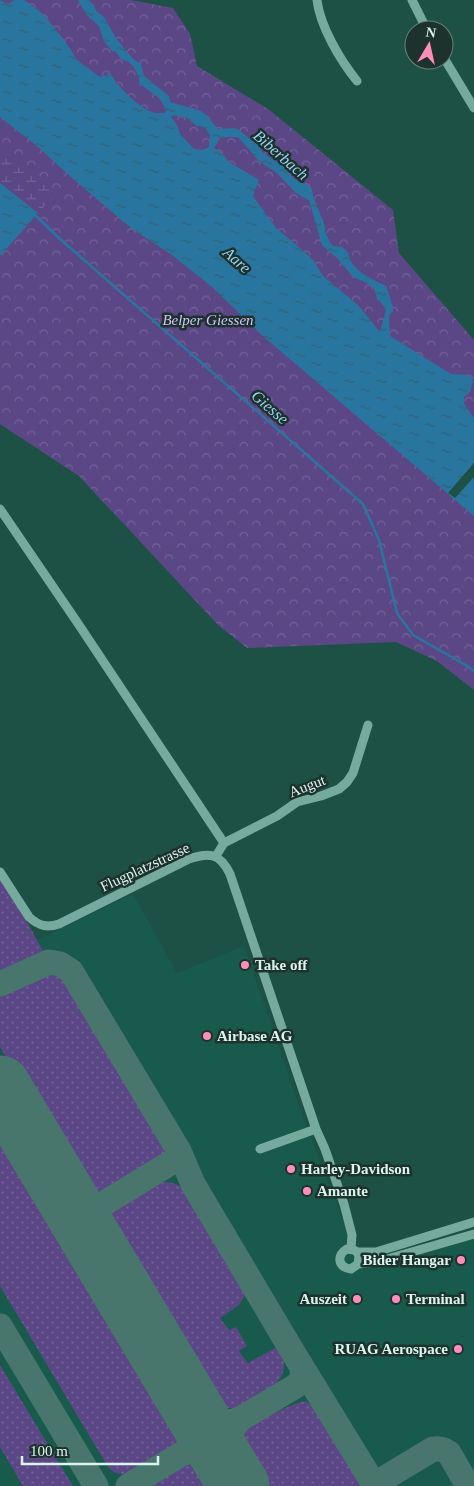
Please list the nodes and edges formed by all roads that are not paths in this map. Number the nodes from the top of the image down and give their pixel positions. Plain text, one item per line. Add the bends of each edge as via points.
1 (317, 0) edge
2 (412, 0) edge
3 (422, 20) edge
4 (451, 70) edge
5 (357, 81) dead end
6 (474, 108) edge
7 (0, 509) edge
8 (368, 725) dead end
9 (224, 844) junction
10 (216, 856) junction
11 (0, 872) edge
12 (316, 1129) junction
13 (260, 1149) dead end
14 (474, 1222) edge
15 (474, 1234) edge
16 (354, 1250) junction
17 (358, 1264) junction

1 - 5 street via 331,42
2 - 3 street
4 - 6 street
7 - 9 street
8 - 9 street, Augut via 353,773 343,785 321,796 297,802
9 - 10 street
10 - 11 street, Flugplatzstrasse via 189,860 52,926 35,923 29,917
10 - 12 street via 230,874
12 - 13 street
12 - 16 street via 344,1204
14 - 16 street via 376,1252
15 - 17 street via 377,1262
16 - 17 street via 360,1256
16 - 17 street via 341,1253 341,1264 351,1269

